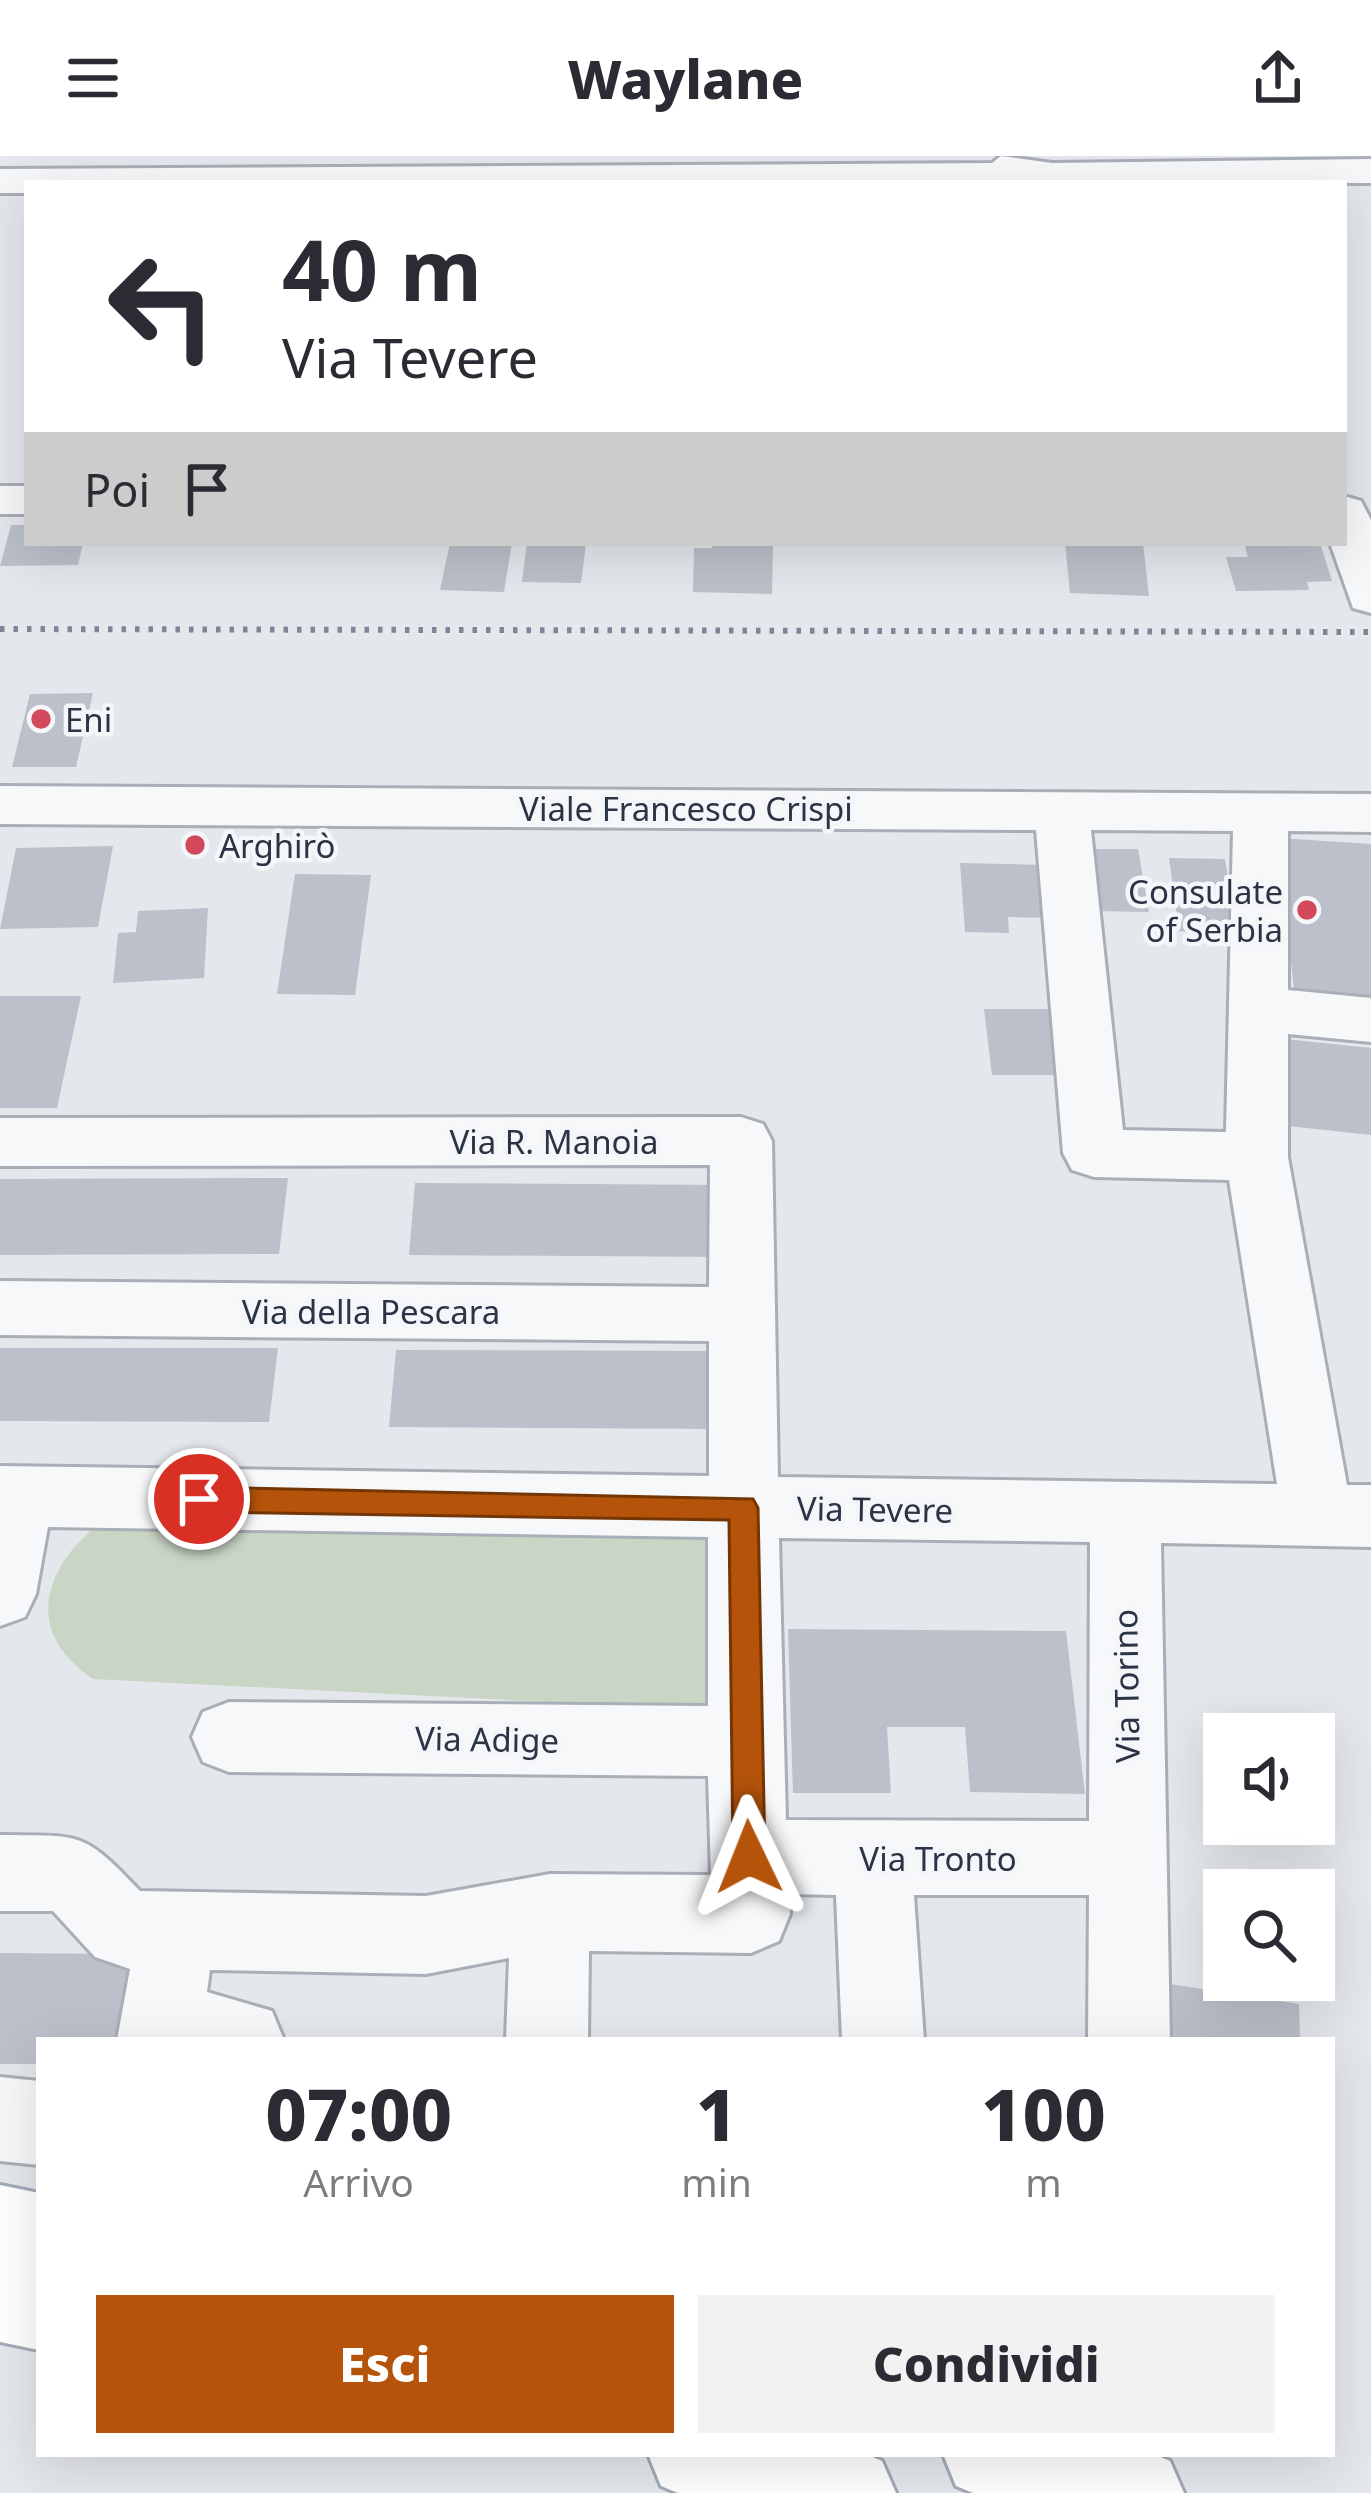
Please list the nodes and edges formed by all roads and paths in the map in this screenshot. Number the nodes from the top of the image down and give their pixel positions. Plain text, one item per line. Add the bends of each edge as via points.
1 (968, 156) edge
2 (1371, 170) edge
3 (1052, 175) junction
4 (1270, 177) edge
5 (175, 180) edge
6 (1351, 521) edge
7 (1371, 597) edge
8 (0, 805) edge
9 (1062, 811) junction
10 (1262, 812) junction
11 (1371, 813) edge
12 (1259, 1009) junction
13 (1371, 1020) edge
14 (0, 1142) edge
15 (1257, 1157) junction
16 (0, 1308) edge
17 (742, 1314) junction
18 (9, 1497) edge
19 (743, 1508) junction
20 (1125, 1513) junction
21 (1344, 1516) edge
22 (0, 1594) edge
23 (229, 1737) dead end
24 (745, 1742) junction
25 (749, 1857) junction
26 (873, 1857) junction
27 (1128, 1858) junction
28 (0, 1873) edge
29 (550, 1912) junction
30 (177, 1931) junction
31 (161, 2032) edge
32 (212, 2037) edge
33 (547, 2037) edge
34 (883, 2037) edge
35 (1129, 2037) edge
36 (0, 2119) edge
37 (36, 2123) edge
38 (0, 2228) edge
39 (36, 2235) edge
40 (0, 2299) edge
41 (36, 2305) edge
42 (705, 2457) edge
43 (1000, 2457) edge
44 (850, 2493) edge
45 (1138, 2493) edge

1 - 3 street
2 - 4 street
3 - 4 street
3 - 5 street
6 - 7 street
8 - 9 street, Viale Francesco Crispi
9 - 10 street, Viale Francesco Crispi
9 - 15 street via 1094,1153
10 - 11 street, Viale Francesco Crispi
10 - 12 street, Via Tevere
12 - 13 street
12 - 15 street, Via Tevere
14 - 17 street, Via R. Manoia via 741,1141
15 - 21 street, Via Tevere
16 - 17 street, Via della Pescara
17 - 19 street, Via R. Manoia
18 - 19 street, Via Tevere
18 - 22 street
19 - 20 street, Via Tevere
19 - 24 street, Via R. Manoia
20 - 21 street, Via Tevere
20 - 27 street, Via Torino
23 - 24 street, Via Adige
24 - 25 street, Via R. Manoia
25 - 26 street, Via Tronto
25 - 29 street, Via R. Manoia via 751,1914
26 - 27 street, Via Tronto
26 - 34 street
27 - 35 street, Via Torino
28 - 30 street via 71,1874 122,1930
29 - 30 street via 426,1935
29 - 33 street
30 - 31 street
31 - 32 street
36 - 37 street
38 - 39 main road
40 - 41 main road
42 - 44 main road
43 - 45 main road

